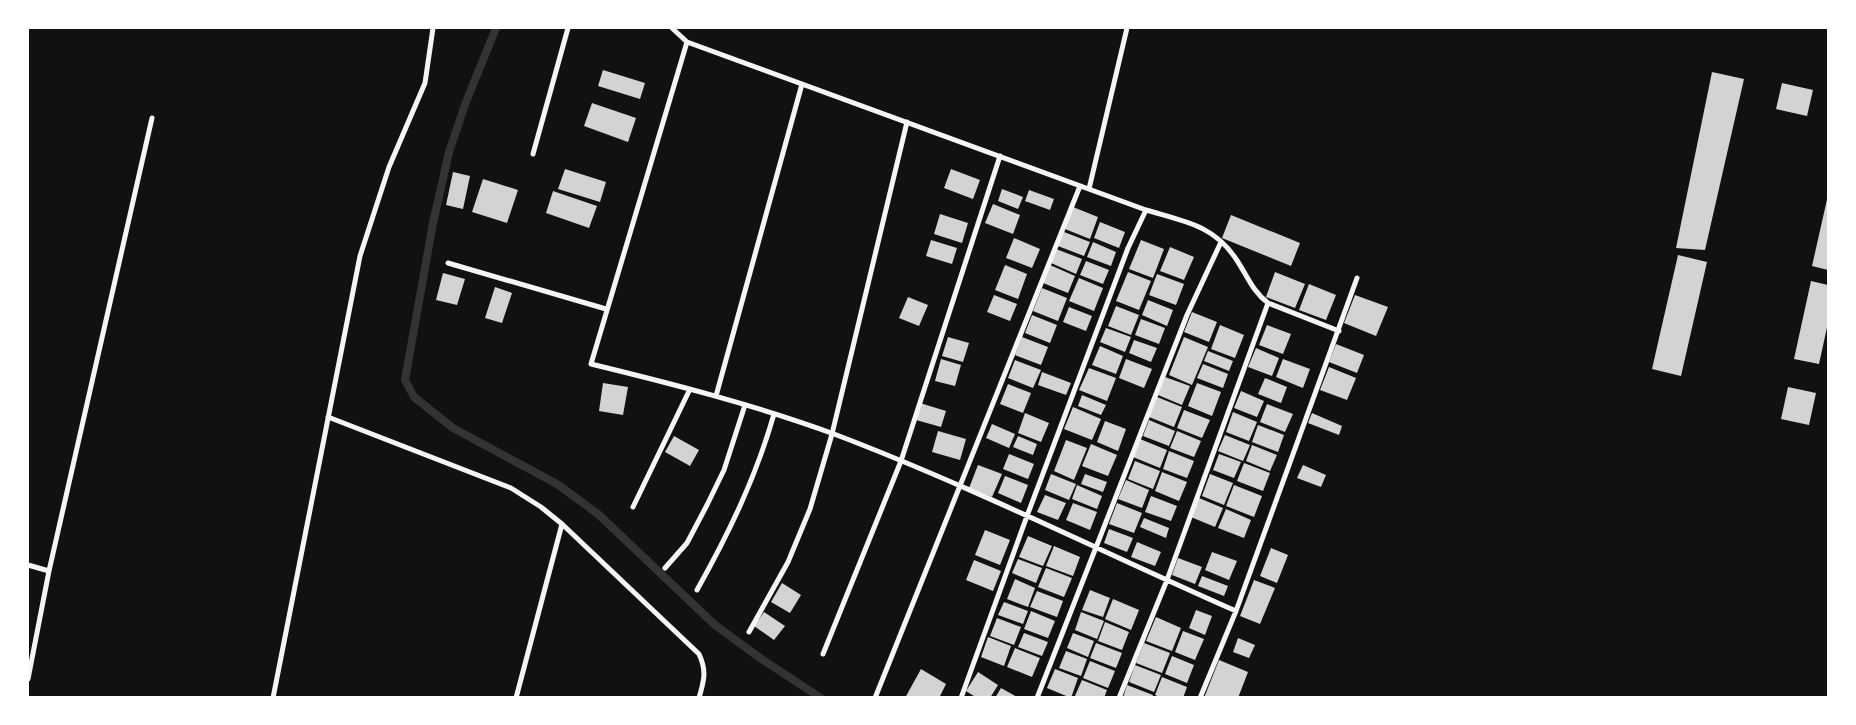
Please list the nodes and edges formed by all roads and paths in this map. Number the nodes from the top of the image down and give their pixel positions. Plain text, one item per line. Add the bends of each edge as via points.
1 (433, 28) edge
2 (568, 28) edge
3 (672, 28) edge
4 (1127, 28) edge
5 (688, 42) junction
6 (802, 84) junction
7 (152, 118) dead end
8 (907, 122) junction
9 (532, 154) dead end
10 (1000, 156) junction
11 (1080, 186) junction
12 (1089, 189) junction
13 (1146, 210) junction
14 (1221, 242) junction
15 (448, 263) dead end
16 (1357, 278) dead end
17 (1268, 303) junction
18 (606, 309) junction
19 (1338, 331) junction
20 (690, 388) junction
21 (716, 396) junction
22 (745, 405) junction
23 (774, 414) junction
24 (328, 417) junction
25 (832, 434) junction
26 (901, 461) junction
27 (961, 486) junction
28 (633, 507) dead end
29 (1027, 516) junction
30 (562, 524) junction
31 (1096, 547) junction
32 (28, 565) edge
33 (665, 568) dead end
34 (49, 571) junction
35 (1167, 580) junction
36 (696, 590) dead end
37 (1236, 610) junction
38 (749, 632) dead end
39 (823, 654) dead end
40 (28, 679) edge
41 (273, 698) edge
42 (516, 698) edge
43 (699, 698) edge
44 (874, 698) edge
45 (960, 698) edge
46 (1037, 698) edge
47 (1119, 698) edge
48 (1200, 698) edge

1 - 24 street via 425,82 389,167 360,256
2 - 9 street
3 - 5 street
4 - 12 street
5 - 6 street
5 - 18 street
6 - 8 street
6 - 21 street
7 - 34 street
8 - 10 street
8 - 25 street
10 - 11 street
10 - 26 street
11 - 12 street
11 - 27 street
12 - 13 street
13 - 14 street via 1201,226
13 - 29 street via 1128,248
14 - 17 street via 1236,258 1258,296
14 - 31 street via 1188,315
15 - 18 street
16 - 19 street
17 - 19 street
17 - 35 street
18 - 20 street via 591,364
19 - 37 street
20 - 21 street
20 - 28 street
21 - 22 street
22 - 23 street
22 - 33 street via 724,470 707,505 686,543
23 - 25 street
23 - 36 street via 763,453 724,541
24 - 30 street via 511,488
24 - 41 street
25 - 26 street
25 - 38 street via 799,538
26 - 27 street
26 - 39 street
27 - 29 street
27 - 44 street
29 - 31 street
29 - 45 street
30 - 42 street
30 - 43 street via 699,654 704,676
31 - 35 street
31 - 46 street
32 - 34 street
34 - 40 street
35 - 37 street
35 - 47 street
37 - 48 street

